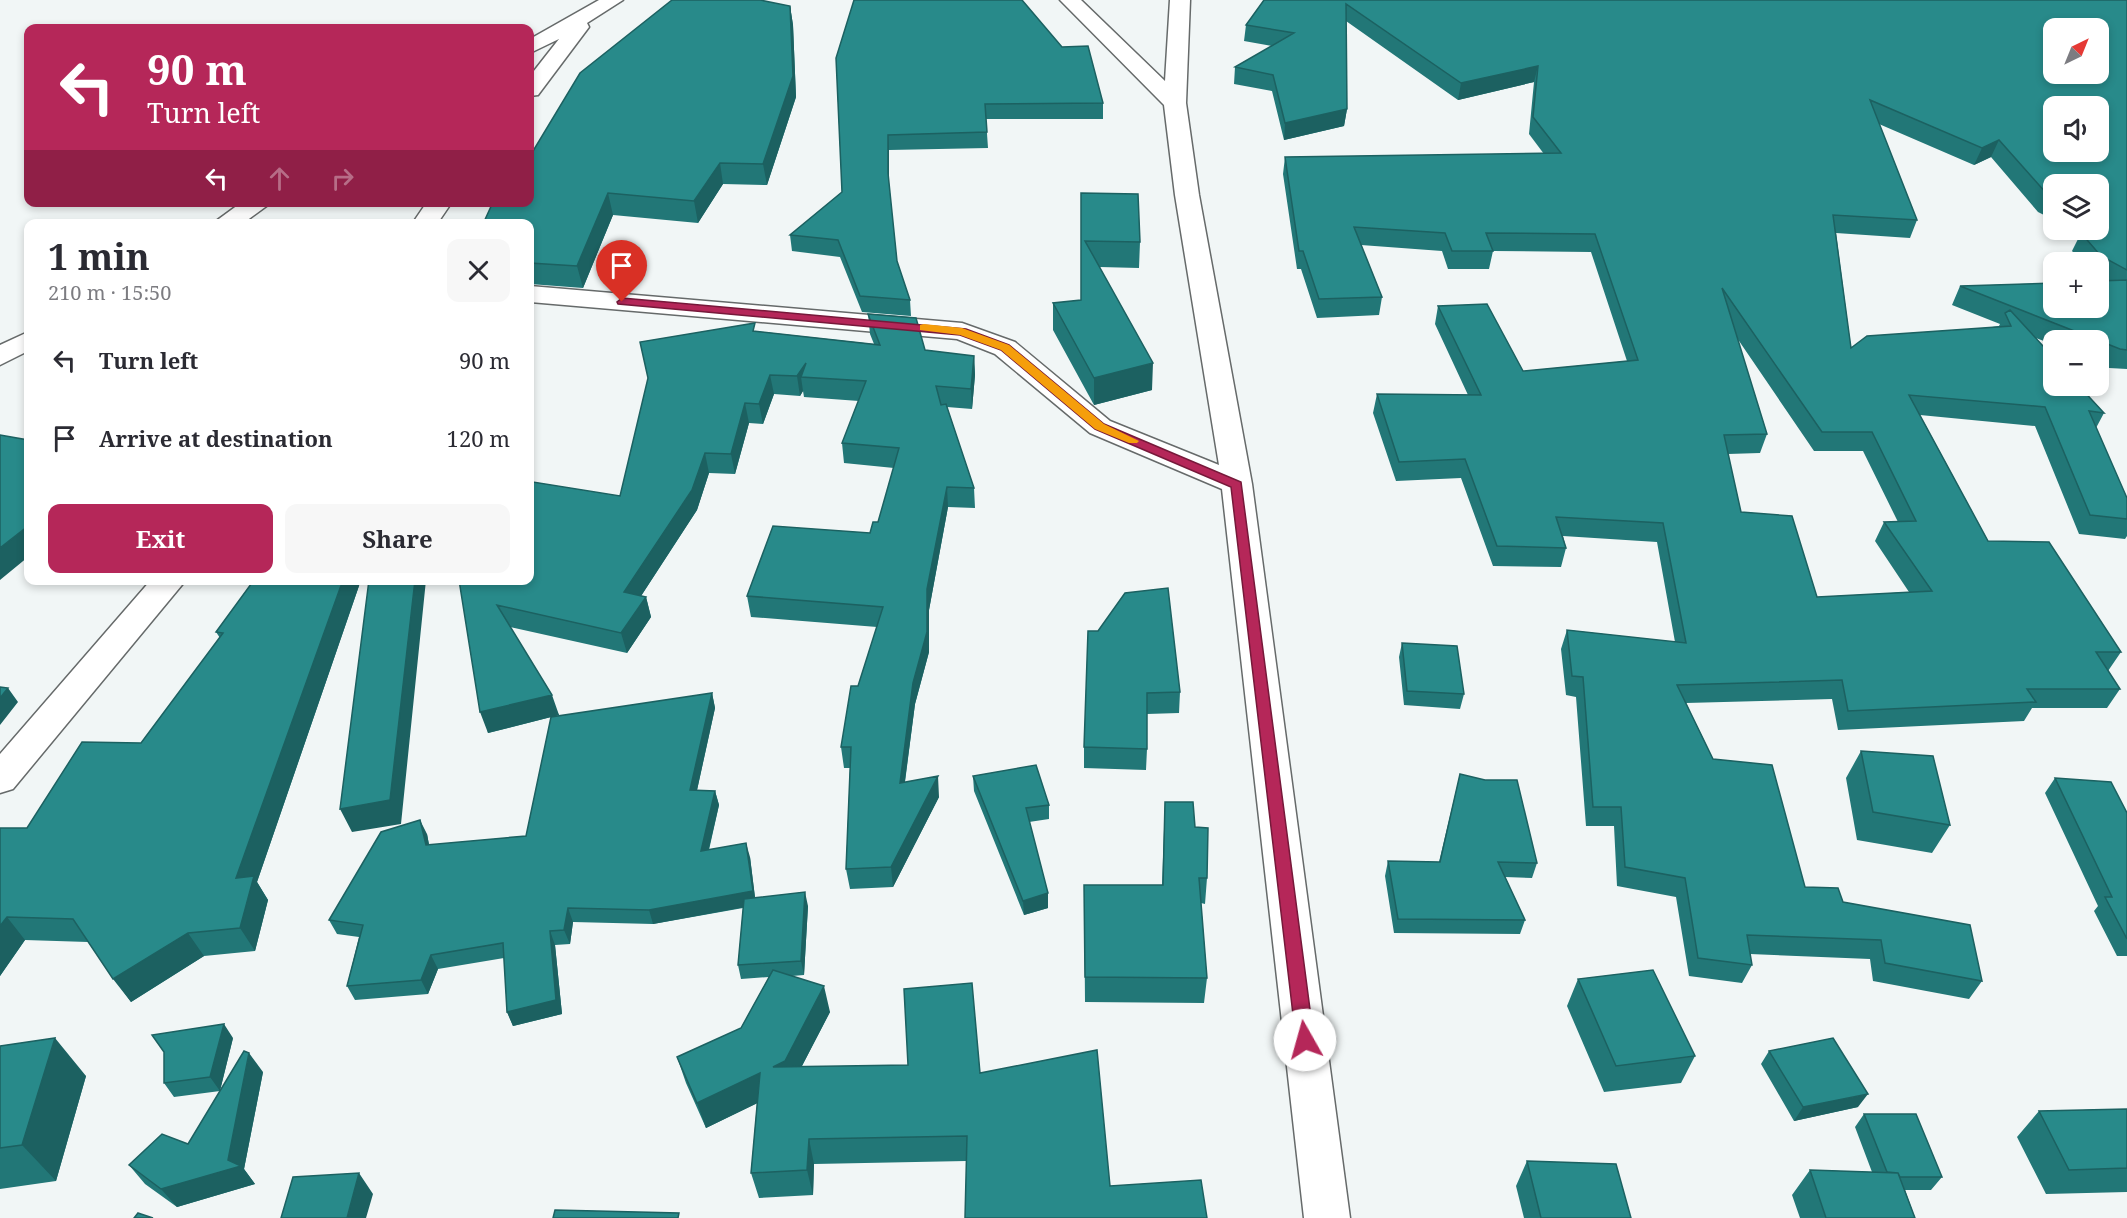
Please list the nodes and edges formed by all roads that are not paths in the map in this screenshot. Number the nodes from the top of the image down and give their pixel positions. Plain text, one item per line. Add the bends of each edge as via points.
1 (613, 0) edge
2 (1070, 0) edge
3 (1180, 0) edge
4 (587, 17) junction
5 (534, 45) edge
6 (534, 85) edge
7 (1175, 103) junction
8 (252, 207) edge
9 (232, 219) edge
10 (534, 294) edge
11 (24, 342) edge
12 (0, 357) edge
13 (1237, 484) junction
14 (166, 585) edge
15 (0, 779) edge
16 (1327, 1218) edge

1 - 4 street
2 - 7 street
3 - 7 street
4 - 5 street
4 - 6 street
7 - 13 street
8 - 9 street
10 - 13 street via 962,331 1005,348 1100,427
11 - 12 street
13 - 16 street
14 - 15 street

